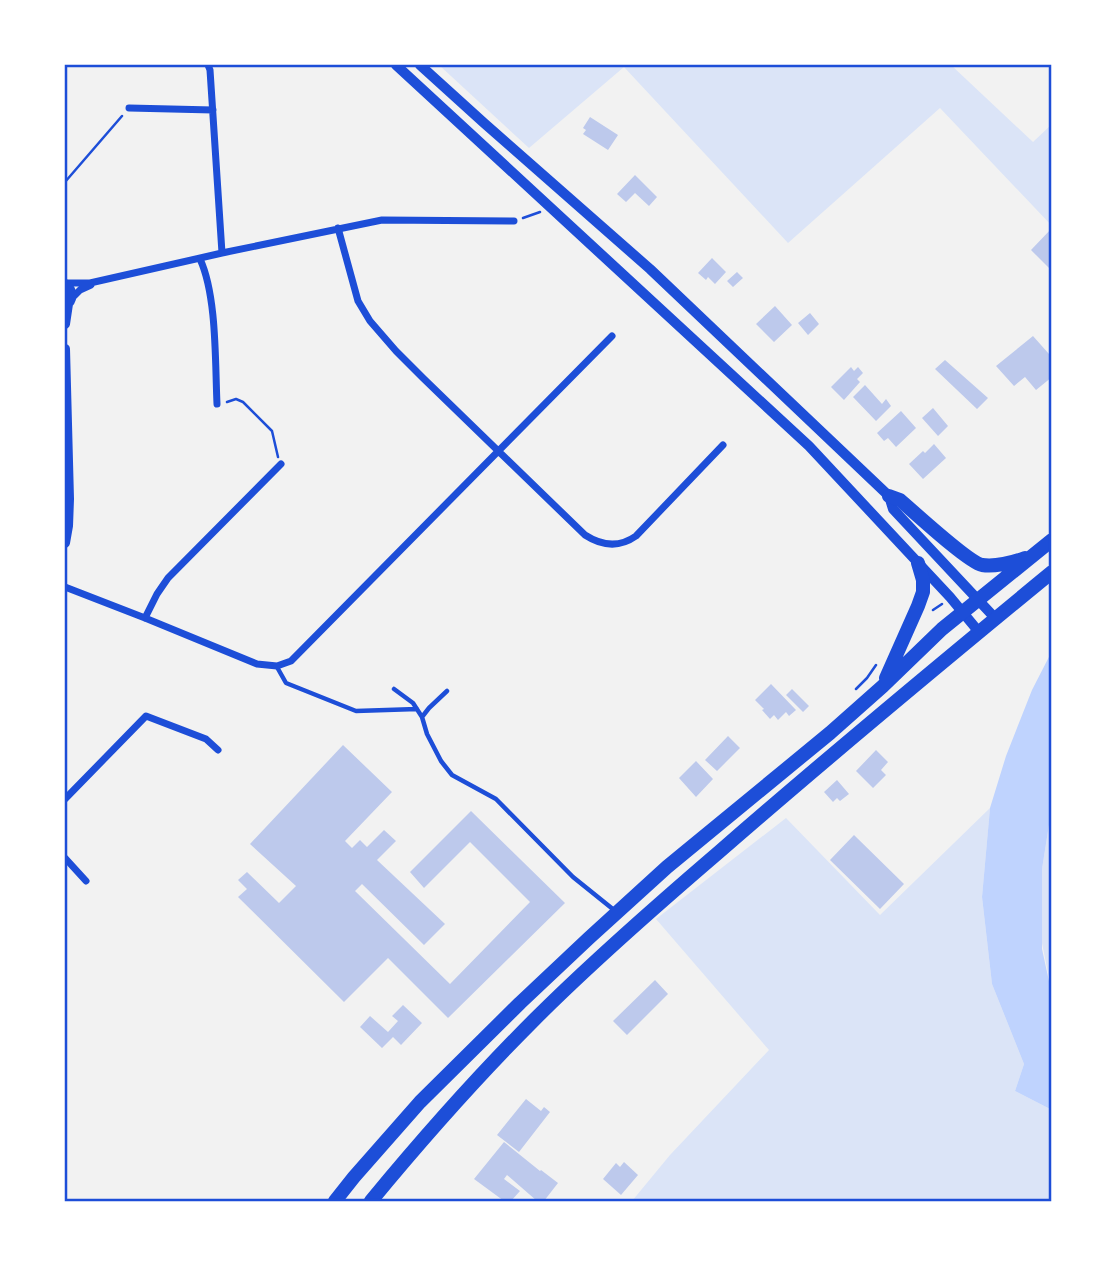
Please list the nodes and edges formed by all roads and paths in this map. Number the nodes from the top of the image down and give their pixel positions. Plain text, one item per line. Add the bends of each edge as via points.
1 (208, 65) edge
2 (396, 65) edge
3 (421, 65) edge
4 (129, 108) joint
5 (213, 110) junction
6 (65, 182) edge
7 (514, 221) dead end
8 (338, 228) junction
9 (222, 253) junction
10 (200, 259) junction
11 (105, 280) junction
12 (65, 284) edge
13 (68, 303) edge
14 (65, 324) edge
15 (612, 336) dead end
16 (65, 349) edge
17 (217, 404) joint
18 (723, 444) dead end
19 (498, 450) junction
20 (281, 464) joint
21 (889, 496) junction
22 (1052, 540) edge
23 (65, 542) edge
24 (1036, 554) junction
25 (918, 563) junction
26 (1052, 572) edge
27 (65, 587) edge
28 (979, 600) junction
29 (963, 612) junction
30 (145, 618) junction
31 (996, 619) junction
32 (979, 632) junction
33 (277, 666) junction
34 (883, 685) junction
35 (394, 689) dead end
36 (447, 691) dead end
37 (417, 709) junction
38 (422, 717) junction
39 (218, 750) dead end
40 (65, 799) edge
41 (65, 858) edge
42 (86, 881) dead end
43 (617, 912) junction
44 (335, 1201) edge
45 (371, 1201) edge

1 - 5 street
2 - 25 main road via 809,446
3 - 21 main road via 650,269
4 - 5 street
4 - 6 path
5 - 9 street
7 - 8 street via 382,220
8 - 9 street
8 - 19 street via 358,301 370,321
9 - 10 street
10 - 11 street
10 - 17 street via 212,308
11 - 12 street
11 - 13 street via 80,290
12 - 13 street via 71,291
13 - 14 street
15 - 19 street
16 - 23 street via 69,499
17 - 20 path via 236,399 243,402 271,431
18 - 19 street via 636,536 611,545 585,535
19 - 33 street via 291,661
20 - 30 street via 168,578
21 - 24 highway via 900,500 979,565 1006,565
21 - 28 main road via 893,509
22 - 24 highway
24 - 28 highway
25 - 29 main road
25 - 34 highway via 923,592
26 - 31 highway
27 - 30 street
28 - 29 highway
28 - 31 main road
29 - 32 main road
29 - 34 highway
30 - 33 street via 257,664
31 - 32 highway
32 - 45 highway via 817,766 604,954 472,1085
33 - 37 lane via 286,683 356,711
34 - 43 highway
35 - 37 lane
36 - 38 lane
37 - 38 lane
38 - 43 lane via 452,775 496,799 573,877
39 - 40 street via 206,739 146,716
41 - 42 street
43 - 44 highway via 420,1102

